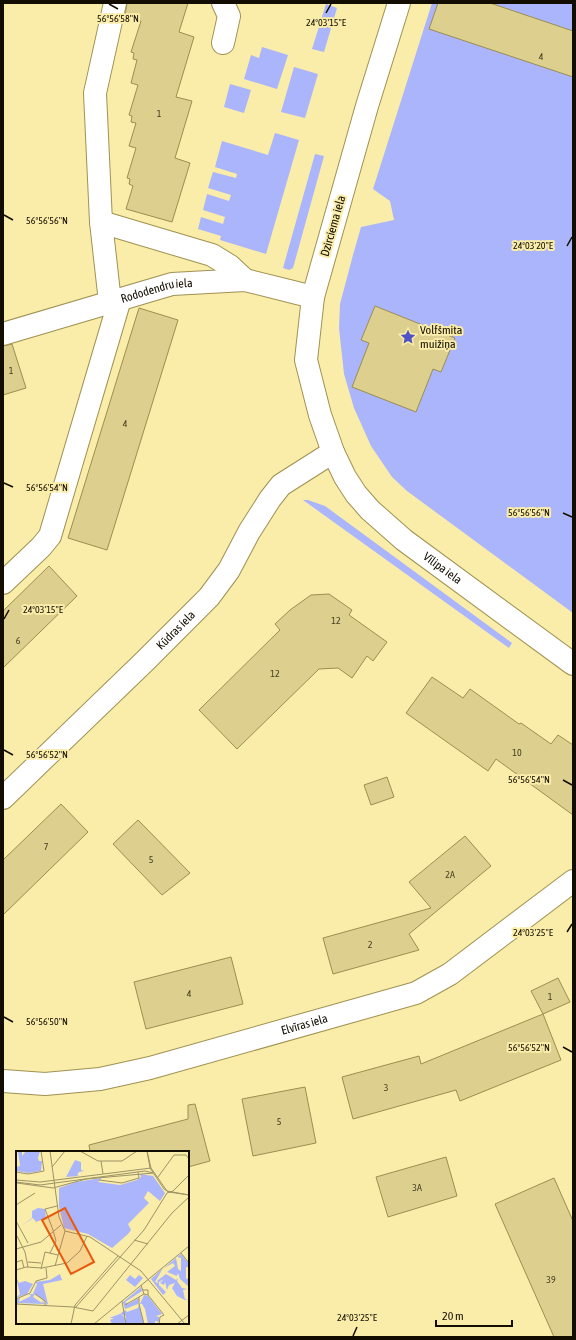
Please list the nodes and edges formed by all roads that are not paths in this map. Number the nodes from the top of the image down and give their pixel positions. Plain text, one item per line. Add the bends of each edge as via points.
1 (115, 3) edge
2 (223, 3) edge
3 (399, 3) edge
4 (223, 43) dead end
5 (101, 222) junction
6 (245, 280) junction
7 (313, 297) junction
8 (115, 300) junction
9 (3, 334) edge
10 (333, 452) junction
11 (3, 583) edge
12 (573, 664) edge
13 (3, 798) edge
14 (573, 881) edge
15 (3, 1081) edge

1 - 5 street via 95,93
2 - 4 street via 229,16
3 - 7 street, Dzirciema iela
5 - 6 street via 212,255 230,266
5 - 8 street
6 - 7 street, Rododendru iela
6 - 8 street, Rododendru iela via 172,284
7 - 10 street, Dzirciema iela via 306,360
8 - 9 street, Rododendru iela
8 - 11 street via 50,536
10 - 12 street, Vīlipa iela via 345,477 370,510 404,540
10 - 13 street, Kūdras iela via 281,485 270,499 229,570 209,597
14 - 15 street, Elvīras iela via 450,974 416,993 150,1068 100,1079 45,1084

